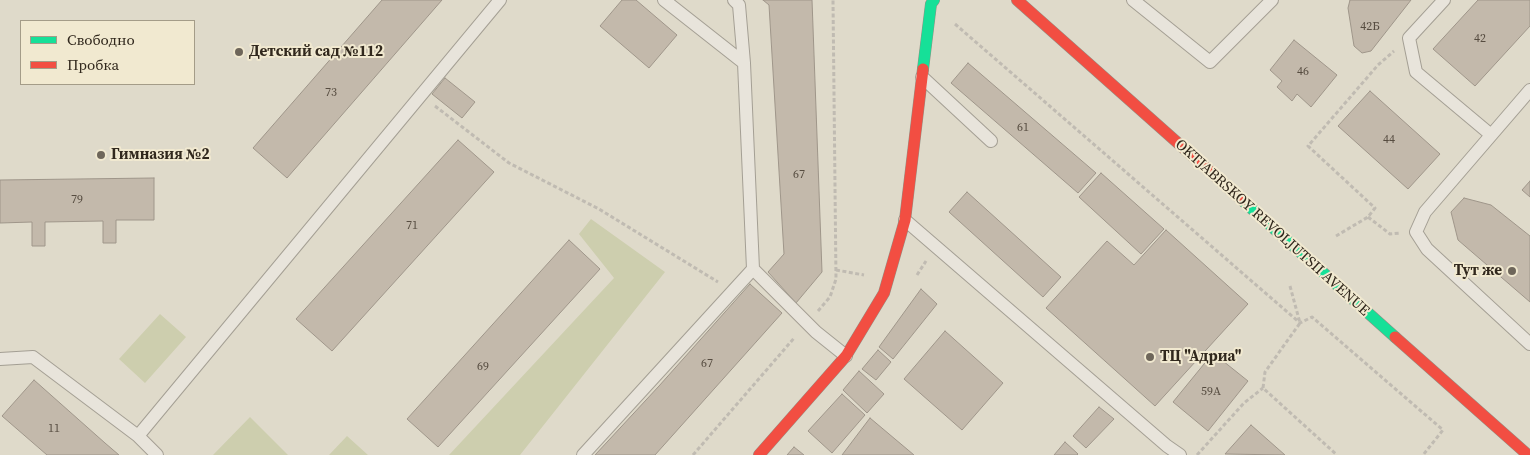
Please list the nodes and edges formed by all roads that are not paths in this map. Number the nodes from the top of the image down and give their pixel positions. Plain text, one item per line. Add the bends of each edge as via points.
1 (500, 0) edge
2 (664, 0) edge
3 (734, 0) edge
4 (934, 0) edge
5 (1017, 0) edge
6 (1133, 0) edge
7 (1272, 0) edge
8 (1444, 0) edge
9 (744, 64) junction
10 (922, 77) junction
11 (1530, 90) edge
12 (1490, 134) junction
13 (991, 141) dead end
14 (905, 220) junction
15 (753, 269) junction
16 (1530, 344) edge
17 (846, 356) junction
18 (0, 359) edge
19 (138, 436) junction
20 (157, 455) edge
21 (583, 455) edge
22 (759, 455) edge
23 (1180, 455) edge
24 (1528, 455) edge

1 - 19 lane
2 - 9 lane
3 - 9 lane via 739,5
4 - 10 main road
5 - 24 main road, OKTJABRSKOY REVOLJUTSII AVENUE
6 - 7 lane via 1210,62
8 - 12 lane via 1409,38 1416,72
9 - 15 lane
10 - 13 lane
10 - 14 main road
11 - 12 lane
12 - 16 lane via 1425,212 1416,232 1427,249
14 - 17 main road via 884,293
14 - 23 lane
15 - 17 lane via 807,323
15 - 21 lane
17 - 22 main road
18 - 19 lane via 33,357
19 - 20 lane

